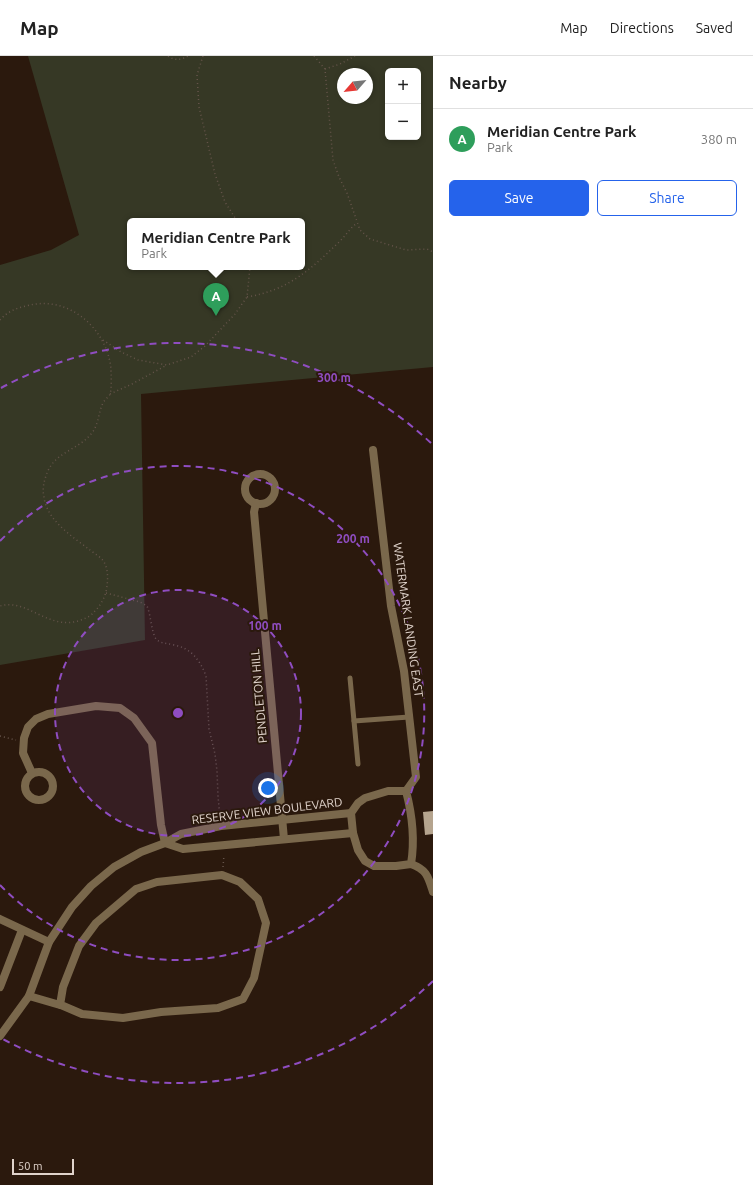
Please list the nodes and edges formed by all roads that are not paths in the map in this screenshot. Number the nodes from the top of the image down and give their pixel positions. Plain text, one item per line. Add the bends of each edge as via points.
1 (373, 450) dead end
2 (256, 504) dead end
3 (350, 678) dead end
4 (409, 716) junction
5 (354, 721) junction
6 (358, 764) dead end
7 (32, 773) dead end
8 (406, 791) junction
9 (351, 813) junction
10 (282, 819) junction
11 (353, 833) junction
12 (284, 840) junction
13 (165, 843) junction
14 (411, 864) junction
15 (433, 892) edge
16 (0, 919) edge
17 (22, 930) junction
18 (49, 942) junction
19 (0, 987) edge
20 (29, 996) junction
21 (60, 1005) junction
22 (0, 1036) edge

1 - 4 street, WATERMARK LANDING EAST via 391,606 404,670
2 - 10 street, PENDLETON HILL via 254,512
3 - 5 lane
4 - 5 lane
4 - 8 street, WATERMARK LANDING EAST via 416,777
5 - 6 lane
7 - 13 street via 23,753 28,727 36,719 48,714 96,706 120,708 134,718 152,743
8 - 9 street, RESERVE VIEW BOULEVARD via 376,794 358,803
8 - 14 street via 411,810
9 - 10 street, RESERVE VIEW BOULEVARD
9 - 11 street, RESERVE VIEW BOULEVARD
10 - 12 street, PENDLETON HILL
10 - 13 street, RESERVE VIEW BOULEVARD via 221,826 181,834
11 - 12 street
11 - 14 street, RESERVE VIEW BOULEVARD via 358,850 365,861 374,866
12 - 13 street via 183,849
13 - 18 street, RESERVE VIEW BOULEVARD via 141,852 114,867 91,886 72,907
14 - 15 street via 422,868 429,877
16 - 17 street
17 - 18 street
17 - 19 street
18 - 20 street, RESERVE VIEW BOULEVARD
20 - 21 street
20 - 22 street, RESERVE VIEW BOULEVARD
21 - 21 street via 82,1014 123,1018 218,1008 243,999 254,978 266,923 258,899 240,882 222,875 157,882 136,889 96,923 79,946 63,987

